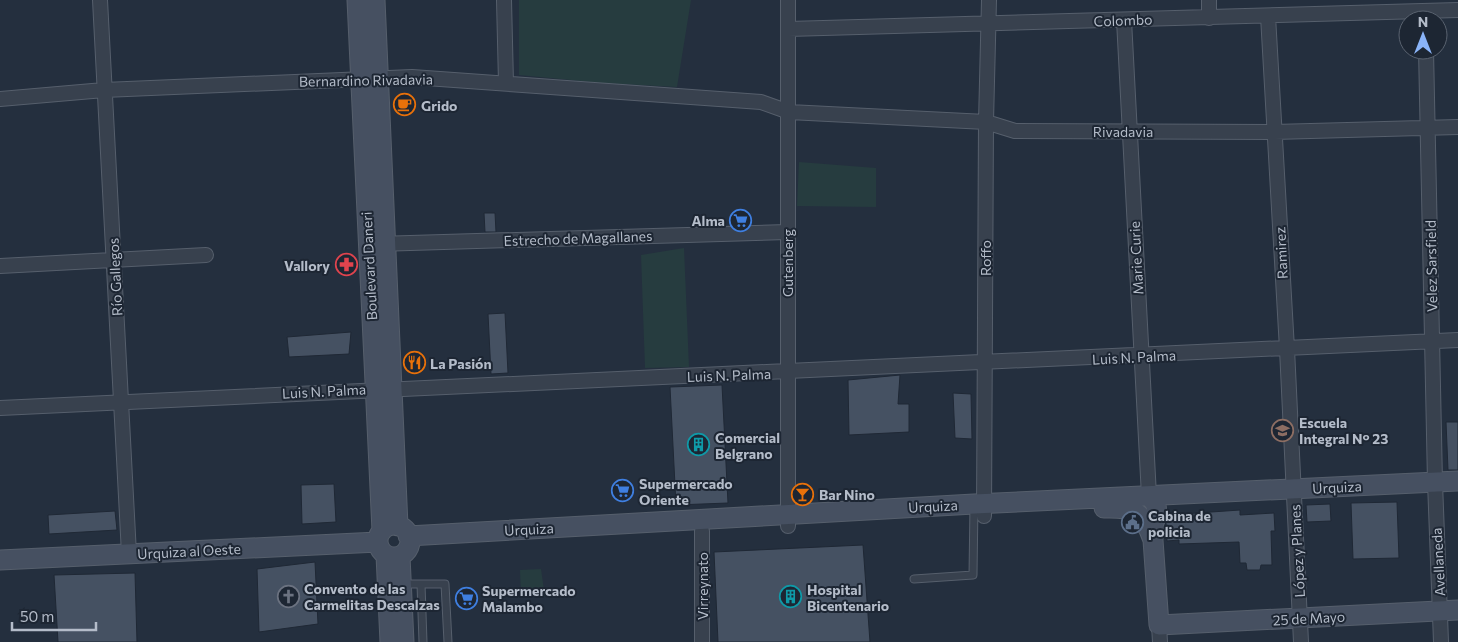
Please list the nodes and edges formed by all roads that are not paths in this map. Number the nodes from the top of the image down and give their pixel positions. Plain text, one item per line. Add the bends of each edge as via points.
1 (100, 0) edge
2 (357, 0) edge
3 (375, 0) edge
4 (504, 0) edge
5 (788, 0) edge
6 (989, 0) edge
7 (1209, 0) edge
8 (1398, 11) edge
9 (1268, 16) junction
10 (1209, 18) junction
11 (1124, 20) junction
12 (989, 24) junction
13 (788, 29) junction
14 (1426, 60) edge
15 (369, 78) junction
16 (506, 84) junction
17 (104, 90) junction
18 (0, 99) edge
19 (789, 112) junction
20 (986, 122) junction
21 (1428, 127) junction
22 (1458, 127) edge
23 (1130, 131) junction
24 (1274, 132) junction
25 (787, 232) junction
26 (377, 244) junction
27 (206, 255) dead end
28 (114, 260) junction
29 (0, 266) edge
30 (1458, 340) edge
31 (1432, 341) junction
32 (1287, 349) junction
33 (1141, 357) junction
34 (985, 364) junction
35 (786, 373) junction
36 (383, 388) junction
37 (121, 402) junction
38 (0, 408) edge
39 (1458, 481) edge
40 (1435, 482) junction
41 (1294, 489) junction
42 (1149, 496) junction
43 (979, 510) junction
44 (787, 520) junction
45 (702, 531) junction
46 (1153, 540) junction
47 (394, 542) junction
48 (129, 554) junction
49 (0, 560) edge
50 (914, 579) dead end
51 (401, 584) junction
52 (420, 584) junction
53 (1449, 610) edge
54 (1300, 618) junction
55 (1160, 634) edge
56 (390, 642) edge
57 (404, 642) edge
58 (423, 642) edge
59 (448, 642) edge
60 (702, 642) edge
61 (1301, 642) edge
62 (1441, 642) edge

1 - 17 street, Río Gallegos
2 - 15 main road, Boulevard Daneri
3 - 15 main road, Boulevard Daneri
4 - 16 street
5 - 13 street, Gutenberg
6 - 12 street, Roffo
7 - 10 street
8 - 9 street, Colombo
9 - 10 street, Colombo
9 - 24 street, Ramirez
10 - 11 street, Colombo
11 - 12 street, Colombo
11 - 23 street, Marie Curie
12 - 13 street, Colombo
12 - 20 street, Roffo
13 - 19 street, Gutenberg
14 - 21 street, Velez Sarsfield
15 - 16 street, Bernardino Rivadavia via 412,77
15 - 17 street, Bernardino Rivadavia
15 - 26 main road, Boulevard Daneri
16 - 19 street, Bernardino Rivadavia via 761,102
17 - 18 street, Bernardino Rivadavia
17 - 28 street, Río Gallegos
19 - 20 street, Rivadavia
19 - 25 street, Gutenberg
20 - 23 street, Rivadavia via 1015,131
20 - 34 street, Roffo
21 - 22 street, Rivadavia
21 - 24 street, Rivadavia
21 - 31 street, Velez Sarsfield
23 - 24 street, Rivadavia
23 - 33 street, Marie Curie
24 - 32 street, Ramirez
25 - 26 street, Estrecho de Magallanes
25 - 35 street, Gutenberg
26 - 36 main road, Boulevard Daneri
27 - 28 street
28 - 29 street
28 - 37 street, Río Gallegos
30 - 31 street, Luis N. Palma
31 - 32 street, Luis N. Palma
31 - 40 street, Velez Sarsfield
32 - 33 street, Luis N. Palma
32 - 41 street, Ramirez
33 - 34 street, Luis N. Palma
33 - 42 street, Marie Curie
34 - 35 street, Luis N. Palma
34 - 43 street, Roffo
35 - 36 street, Luis N. Palma
35 - 44 street, Gutenberg
36 - 37 street, Luis N. Palma
36 - 47 main road, Boulevard Daneri
37 - 38 street, Luis N. Palma
37 - 48 street, Río Gallegos
39 - 40 main road, Urquiza
40 - 41 main road, Urquiza
40 - 53 street, Avellaneda
41 - 42 main road, Urquiza
41 - 54 street, López y Planes
42 - 43 main road, Urquiza
42 - 46 main road via 1156,504
43 - 44 main road, Urquiza
43 - 46 main road, Urquiza via 1116,508 1134,511 1146,521
43 - 50 lane via 973,575
44 - 45 main road, Urquiza
44 - 47 main road, Urquiza
45 - 47 main road, Urquiza
45 - 60 street, Virreynato
46 - 55 main road
47 - 48 main road, Urquiza al Oeste
47 - 51 main road
47 - 56 main road
48 - 49 main road, Urquiza al Oeste
51 - 52 lane
51 - 57 main road
52 - 58 lane
52 - 59 lane via 442,583 446,586
53 - 54 main road, 25 de Mayo
53 - 62 street, Avellaneda
54 - 55 main road, 25 de Mayo
54 - 61 street, López y Planes

